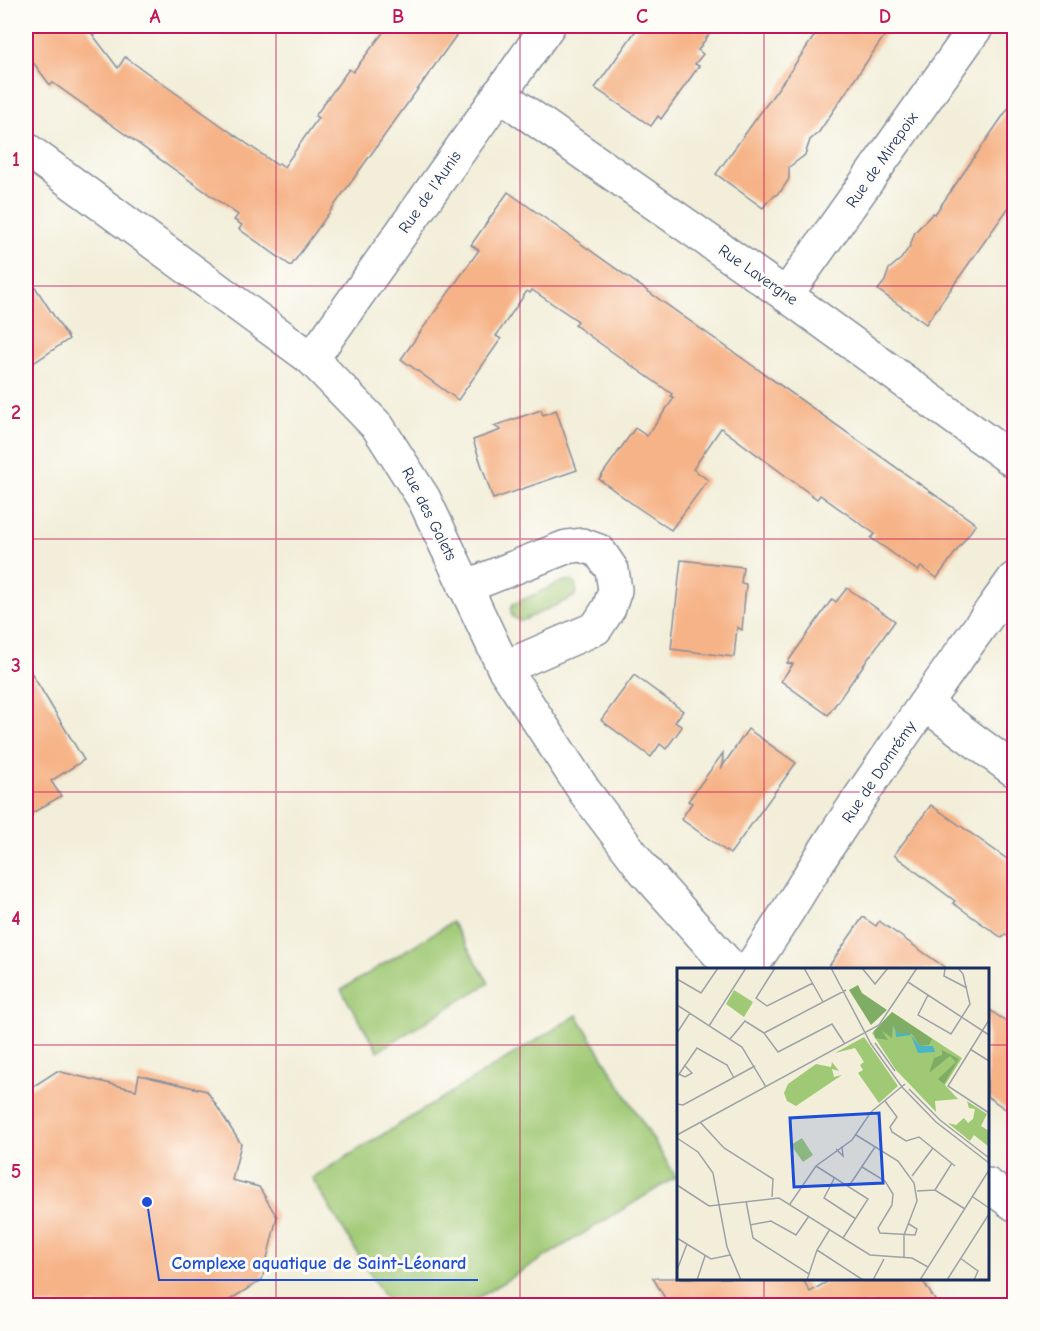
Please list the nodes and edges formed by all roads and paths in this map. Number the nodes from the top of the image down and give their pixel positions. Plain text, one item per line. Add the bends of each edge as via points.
1 (548, 26) edge
2 (977, 26) edge
3 (499, 94) junction
4 (26, 149) edge
5 (786, 295) junction
6 (312, 359) junction
7 (1014, 461) edge
8 (1014, 579) edge
9 (465, 587) junction
10 (504, 668) junction
11 (925, 704) junction
12 (1014, 770) edge
13 (732, 968) edge
14 (750, 968) edge
15 (989, 1186) edge
16 (1014, 1204) edge

1 - 3 street, Rue de l'Aunis
2 - 5 street, Rue de Mirepoix
3 - 5 street, Rue Lavergne
3 - 6 street, Rue de l'Aunis
4 - 6 street, Rue des Galets
5 - 7 street, Rue Lavergne
6 - 9 street, Rue des Galets via 378,427 399,457 424,499
8 - 11 street, Rue de Domrémy
9 - 10 street, Rue des Galets
9 - 10 street via 566,547 582,545 599,551 612,570 615,590 596,628
10 - 13 street, Rue des Galets via 591,801 644,870
11 - 12 street
11 - 14 street, Rue de Domrémy
15 - 16 street

